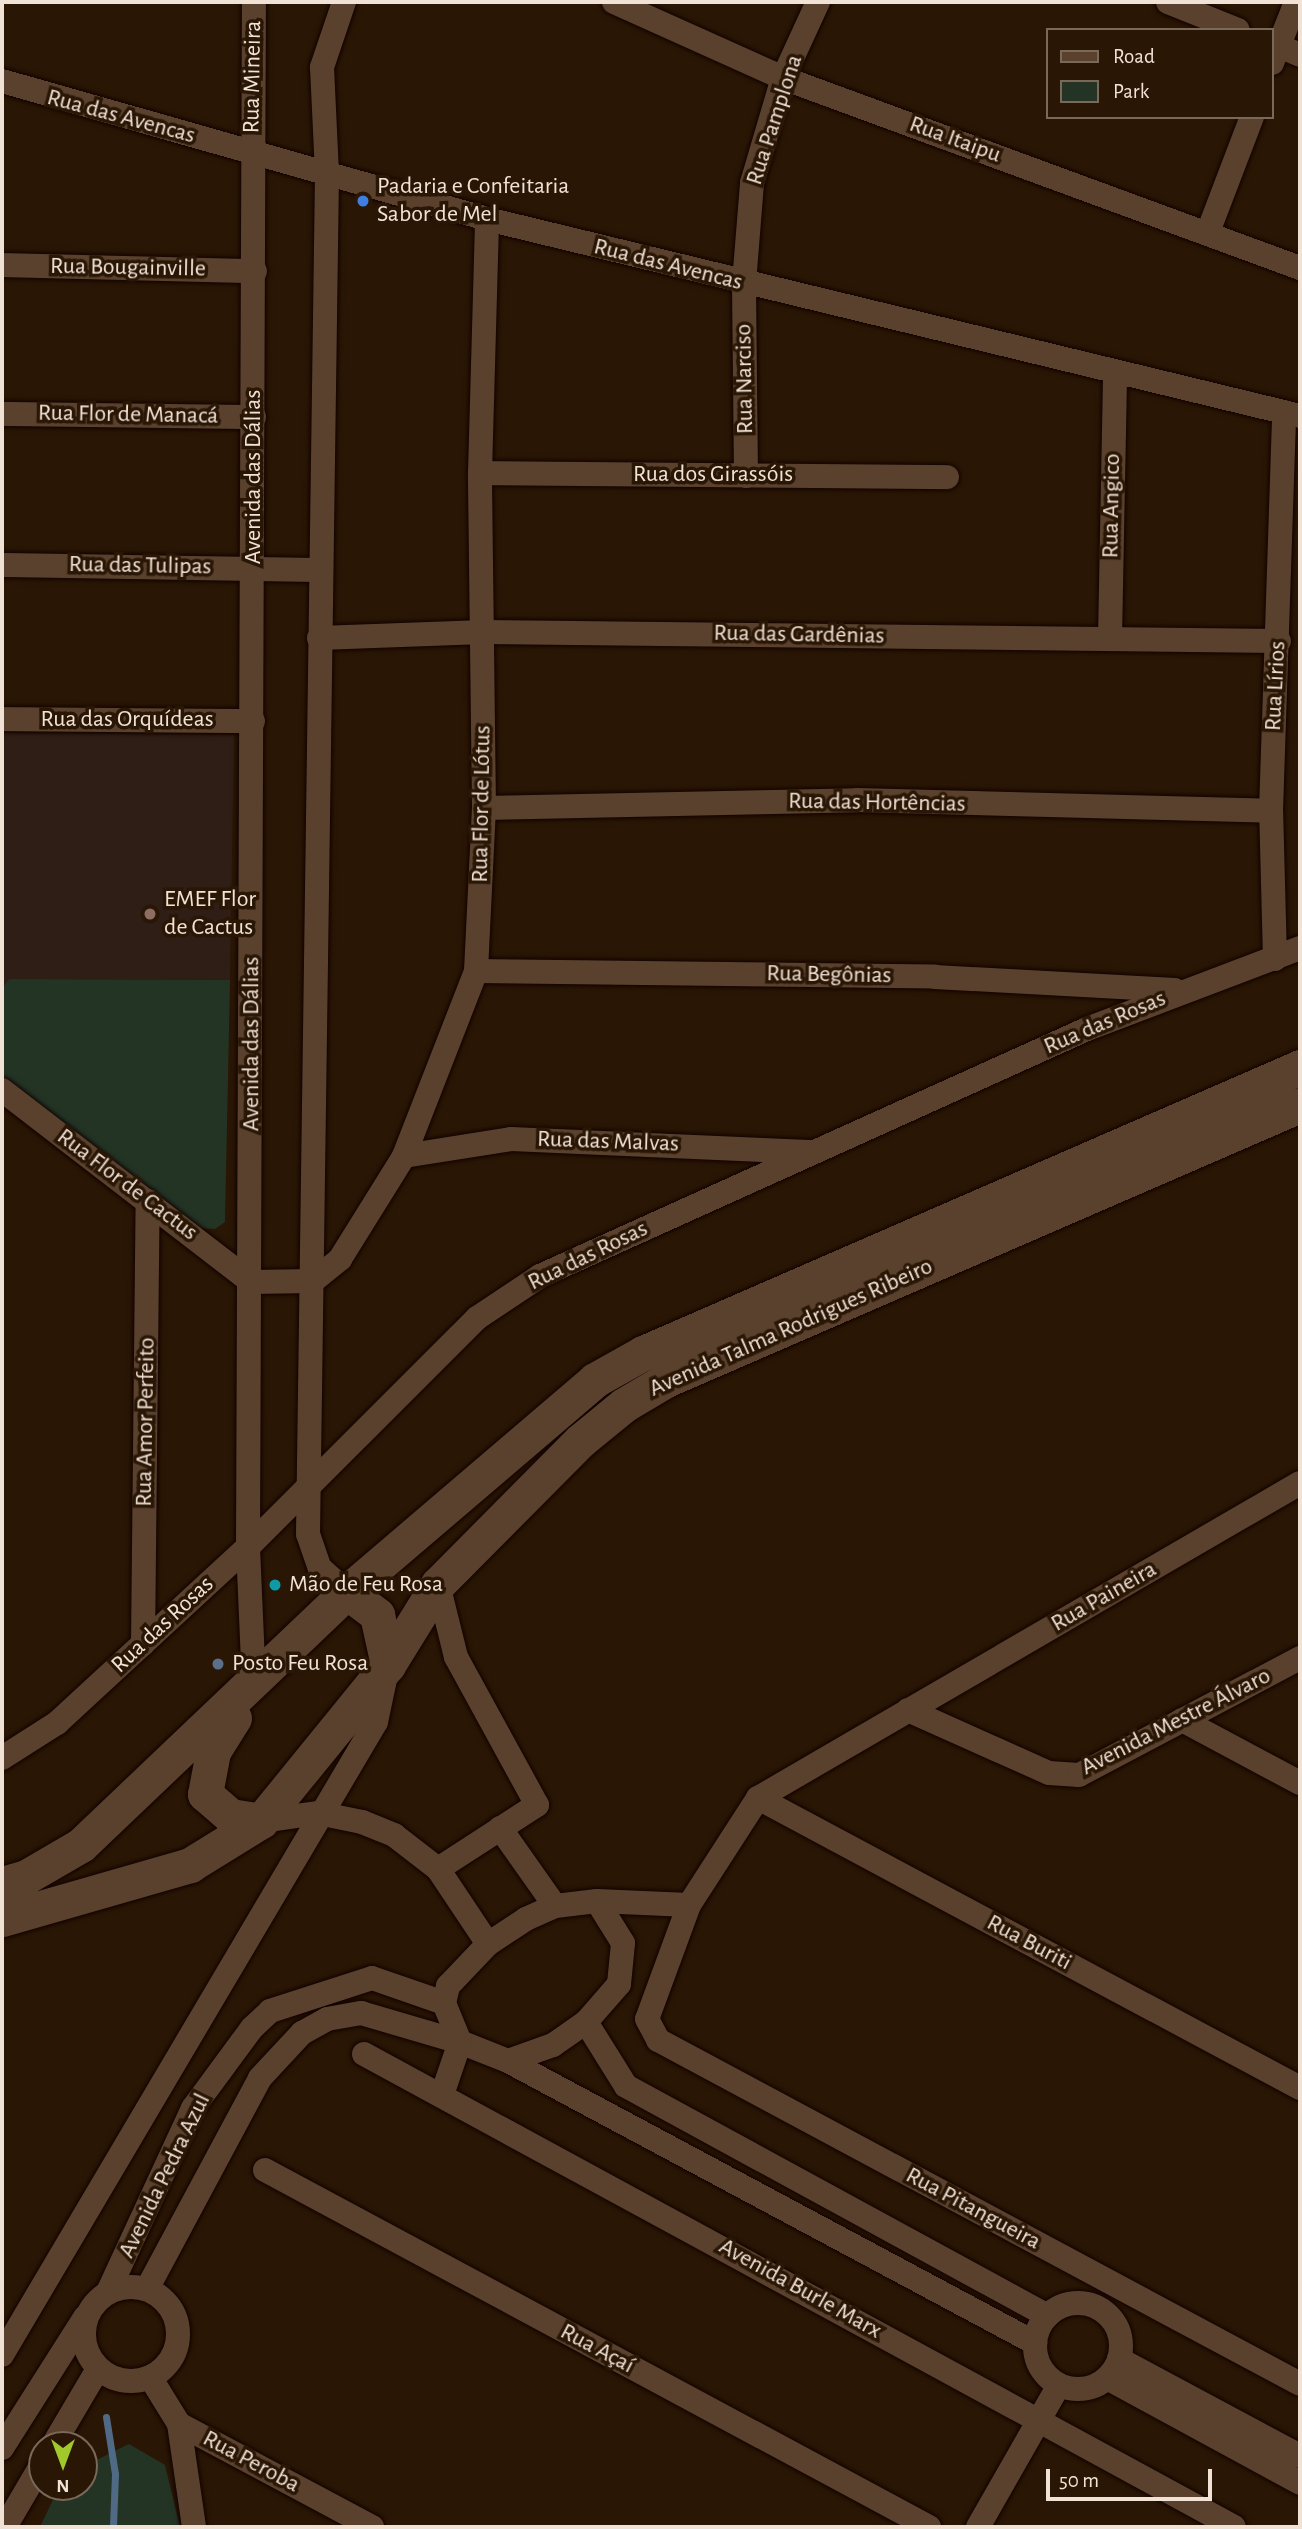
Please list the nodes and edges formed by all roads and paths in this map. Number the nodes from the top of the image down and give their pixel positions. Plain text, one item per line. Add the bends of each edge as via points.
1 (254, 2) edge
2 (344, 2) edge
3 (614, 2) edge
4 (818, 2) edge
5 (1168, 2) edge
6 (1296, 2) edge
7 (1233, 28) edge
8 (1281, 52) edge
9 (783, 78) junction
10 (2, 81) edge
11 (52, 100) junction
12 (2, 101) edge
13 (1251, 119) edge
14 (251, 151) junction
15 (327, 174) junction
16 (487, 219) junction
17 (1208, 232) junction
18 (2, 265) edge
19 (1300, 268) edge
20 (255, 271) junction
21 (744, 283) junction
22 (1115, 373) junction
23 (2, 414) edge
24 (1292, 414) edge
25 (254, 416) junction
26 (480, 473) junction
27 (746, 476) junction
28 (947, 477) dead end
29 (2, 565) edge
30 (253, 568) junction
31 (321, 570) junction
32 (484, 632) junction
33 (319, 638) junction
34 (1110, 639) junction
35 (1279, 641) junction
36 (2, 719) edge
37 (253, 721) junction
38 (484, 808) junction
39 (1270, 811) junction
40 (1300, 948) edge
41 (1275, 959) junction
42 (476, 971) junction
43 (1181, 991) junction
44 (1300, 1067) edge
45 (2, 1090) edge
46 (1300, 1105) edge
47 (813, 1152) junction
48 (404, 1156) junction
49 (148, 1201) junction
50 (313, 1281) junction
51 (251, 1282) junction
52 (1300, 1483) edge
53 (309, 1484) junction
54 (248, 1547) junction
55 (438, 1584) junction
56 (347, 1592) junction
57 (144, 1644) junction
58 (1300, 1658) edge
59 (388, 1665) junction
60 (254, 1685) junction
61 (908, 1710) junction
62 (1182, 1720) junction
63 (2, 1758) edge
64 (1300, 1783) edge
65 (758, 1798) junction
66 (318, 1813) junction
67 (261, 1821) junction
68 (500, 1828) junction
69 (438, 1869) junction
70 (2, 1884) edge
71 (597, 1901) junction
72 (689, 1905) junction
73 (555, 1906) junction
74 (642, 1907) junction
75 (2, 1919) edge
76 (623, 1943) junction
77 (488, 1944) junction
78 (444, 2003) junction
79 (586, 2022) junction
80 (460, 2042) junction
81 (364, 2054) dead end
82 (508, 2061) junction
83 (1300, 2088) edge
84 (443, 2092) junction
85 (265, 2170) dead end
86 (1114, 2285) junction
87 (146, 2289) junction
88 (108, 2292) junction
89 (1102, 2311) junction
90 (87, 2313) junction
91 (1047, 2316) junction
92 (1035, 2343) junction
93 (2, 2355) edge
94 (1113, 2368) junction
95 (98, 2369) junction
96 (150, 2377) junction
97 (1300, 2384) edge
98 (1059, 2385) junction
99 (1036, 2419) junction
100 (179, 2424) junction
101 (61, 2431) edge
102 (2, 2448) edge
103 (1300, 2456) edge
104 (1300, 2483) edge
105 (28, 2488) edge
106 (5, 2527) edge
107 (194, 2527) edge
108 (372, 2527) edge
109 (929, 2527) edge
110 (978, 2527) edge
111 (1234, 2527) edge

1 - 14 street, Rua Mineira
2 - 15 street via 323,67
3 - 9 street, Rua Itaipu
4 - 9 street, Rua Pamplona
5 - 7 street
6 - 8 street
9 - 17 street, Rua Itaipu
9 - 21 street, Rua Pamplona via 752,183
10 - 11 street, Rua das Avencas
11 - 12 street
11 - 14 street, Rua das Avencas
13 - 17 street
14 - 15 street, Rua das Avencas
14 - 20 street, Avenida das Dálias
15 - 16 street, Rua das Avencas
15 - 31 street
16 - 21 street, Rua das Avencas
16 - 26 street, Rua Flor de Lótus
17 - 19 street, Rua Itaipu
18 - 20 street, Rua Bougainville
20 - 25 street, Avenida das Dálias
21 - 22 street, Rua das Avencas
21 - 27 street, Rua Narciso
22 - 24 street, Rua das Avencas
22 - 34 street, Rua Angico
23 - 25 street, Rua Flor de Manacá
24 - 35 street, Rua Lírios
25 - 30 street, Avenida das Dálias
26 - 27 street, Rua dos Girassóis
26 - 32 street, Rua Flor de Lótus
27 - 28 street, Rua dos Girassóis
29 - 30 street, Rua das Tulipas
30 - 31 street, Rua das Tulipas
30 - 37 street, Avenida das Dálias
31 - 33 street
32 - 33 street, Rua das Gardênias
32 - 34 street, Rua das Gardênias
32 - 38 street, Rua Flor de Lótus
33 - 50 street
34 - 35 street, Rua das Gardênias
35 - 39 street, Rua Lírios
36 - 37 street, Rua das Orquídeas
37 - 51 street, Avenida das Dálias
38 - 39 street, Rua das Hortências via 858,800
38 - 42 street, Rua Flor de Lótus
39 - 41 street, Rua Lírios
40 - 41 street, Rua das Rosas
41 - 43 street, Rua das Rosas
42 - 43 street, Rua Begônias via 935,976
42 - 48 street, Rua Flor de Lótus
43 - 47 street, Rua das Rosas
44 - 56 main road, Avenida Talma Rodrigues Ribeiro via 643,1353 555,1409
45 - 49 street, Rua Flor de Cactus
46 - 55 main road, Avenida Talma Rodrigues Ribeiro via 666,1380 580,1441
47 - 48 street, Rua das Malvas via 511,1139
47 - 53 street, Rua das Rosas via 540,1276 477,1318
48 - 50 street, Rua Flor de Lótus via 340,1259
49 - 51 street, Rua Flor de Cactus
49 - 57 street, Rua Amor Perfeito
50 - 51 street
50 - 53 street
51 - 54 street, Avenida das Dálias
52 - 61 street, Rua Paineira
53 - 54 street, Rua das Rosas
53 - 56 street via 311,1553
54 - 57 street, Rua das Rosas
54 - 60 street, Avenida das Dálias
55 - 59 main road, Avenida Talma Rodrigues Ribeiro
55 - 68 street via 456,1657 537,1805
56 - 59 main road via 377,1615
56 - 60 main road, Avenida Talma Rodrigues Ribeiro
57 - 63 street, Rua das Rosas via 57,1723
58 - 62 street, Avenida Mestre Álvaro
59 - 66 street via 376,1723
59 - 67 main road, Avenida Talma Rodrigues Ribeiro
60 - 67 main road via 213,1752 205,1794 230,1816
60 - 70 main road, Avenida Talma Rodrigues Ribeiro via 81,1845 26,1877
61 - 62 street, Avenida Mestre Álvaro via 1049,1773 1079,1775
61 - 65 street
62 - 64 street
65 - 72 street
65 - 83 street, Rua Buriti
66 - 67 street
66 - 69 street via 377,1827
66 - 93 street
67 - 75 main road, Avenida Talma Rodrigues Ribeiro via 190,1865
68 - 69 street
68 - 73 street
69 - 77 street
71 - 73 street
71 - 74 street
71 - 76 street
72 - 74 street
72 - 86 street, Rua Pitangueira via 651,1996 649,2029 658,2040
73 - 77 street
74 - 76 street
76 - 79 street via 619,1984
77 - 78 street via 448,1986
78 - 80 street
78 - 88 street, Avenida Pedra Azul via 372,1978 270,2011 252,2028 193,2108
79 - 82 street via 553,2045
79 - 91 street via 626,2086
80 - 82 street
80 - 84 street
80 - 87 street, Avenida Pedra Azul via 361,2012 327,2019 302,2033 260,2078
81 - 84 street, Avenida Burle Marx
82 - 92 street
84 - 99 street, Avenida Burle Marx
85 - 109 street, Rua Açaí
86 - 89 street
86 - 97 street, Rua Pitangueira
87 - 88 street
87 - 96 street via 171,2309 177,2332 173,2355
88 - 90 street
89 - 91 street via 1073,2304
89 - 94 street via 1118,2330
90 - 95 street via 83,2333
90 - 102 street
91 - 92 street
92 - 98 street via 1041,2368
94 - 98 street via 1088,2388
94 - 103 street
94 - 104 street
95 - 96 street via 123,2380
95 - 101 street
96 - 100 street, Rua Peroba
98 - 99 street
99 - 110 street
99 - 111 street, Avenida Burle Marx
100 - 107 street
100 - 108 street, Rua Peroba
105 - 106 street

